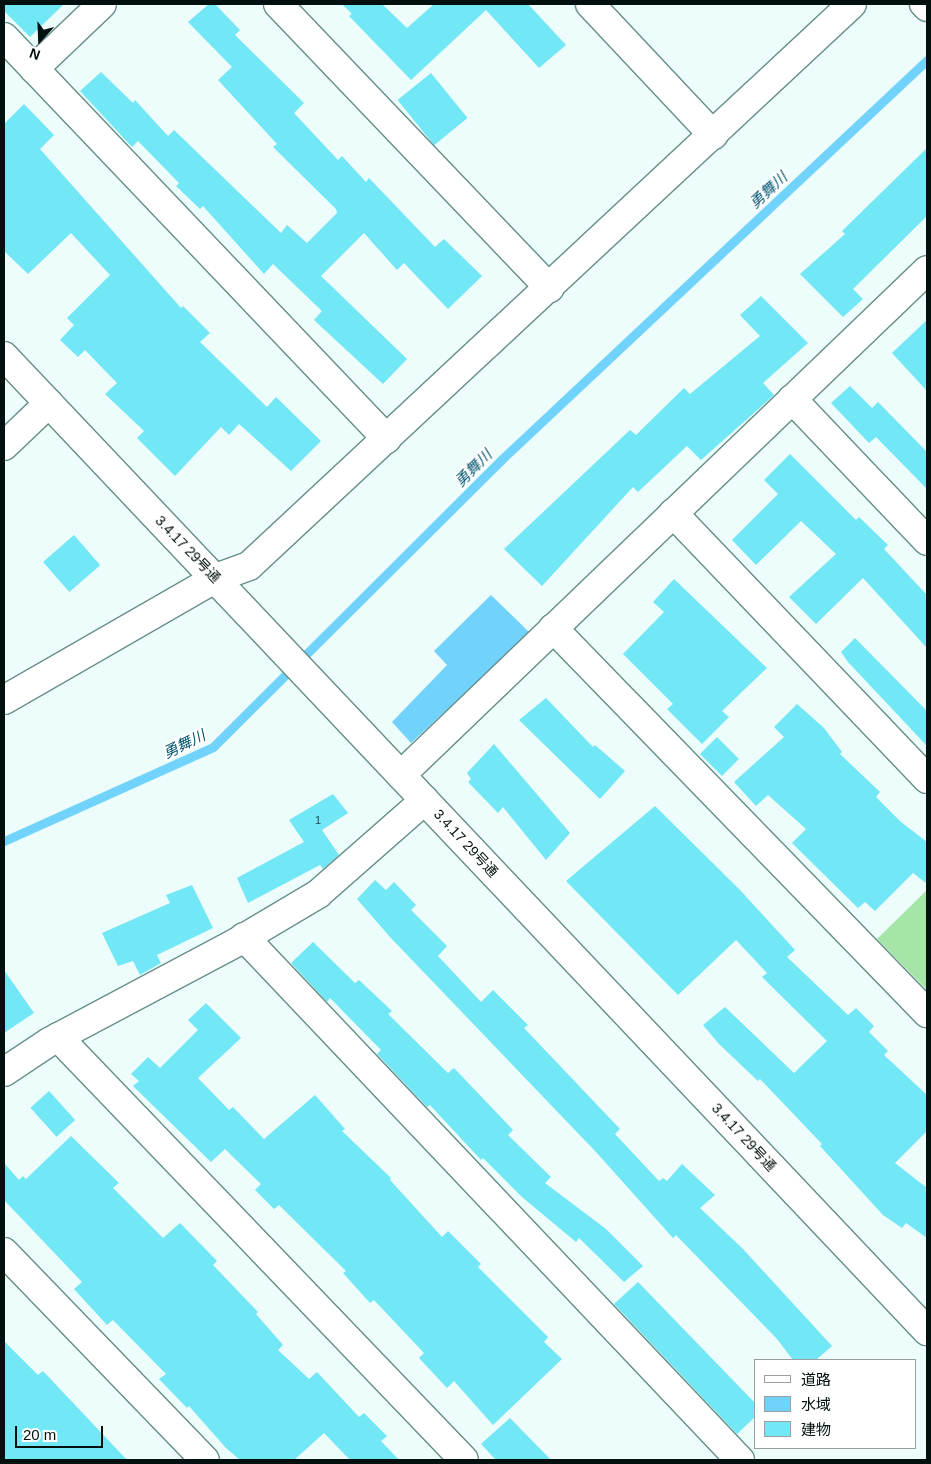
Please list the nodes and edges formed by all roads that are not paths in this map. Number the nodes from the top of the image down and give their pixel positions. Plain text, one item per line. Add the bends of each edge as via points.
1 (102, 4) edge
2 (278, 4) edge
3 (590, 4) edge
4 (852, 4) edge
5 (924, 4) edge
6 (927, 7) edge
7 (4, 37) edge
8 (34, 69) junction
9 (713, 135) junction
10 (926, 273) edge
11 (549, 288) junction
12 (4, 356) edge
13 (792, 399) junction
14 (49, 403) junction
15 (387, 439) junction
16 (4, 446) edge
17 (673, 514) junction
18 (927, 541) edge
19 (216, 578) junction
20 (554, 628) junction
21 (4, 700) edge
22 (401, 774) junction
23 (927, 779) edge
24 (425, 800) junction
25 (244, 937) junction
26 (927, 1013) edge
27 (58, 1037) junction
28 (4, 1072) edge
29 (4, 1252) edge
30 (927, 1331) edge
31 (205, 1460) edge
32 (464, 1460) edge
33 (739, 1460) edge

1 - 8 street
2 - 11 street
3 - 9 street
4 - 9 street
5 - 6 street
7 - 8 street
8 - 15 street
9 - 11 street
10 - 13 street
11 - 15 street
12 - 14 street, 3.4.17 29号通
13 - 17 street
13 - 18 street
14 - 16 street
14 - 19 street, 3.4.17 29号通
15 - 19 street via 249,566
17 - 20 street
17 - 23 street
19 - 21 street
19 - 22 street, 3.4.17 29号通
20 - 22 street
20 - 26 street
22 - 24 street, 3.4.17 29号通
24 - 25 street via 318,894
24 - 30 street, 3.4.17 29号通
25 - 27 street
25 - 33 street
27 - 28 street
27 - 32 street
29 - 31 street

